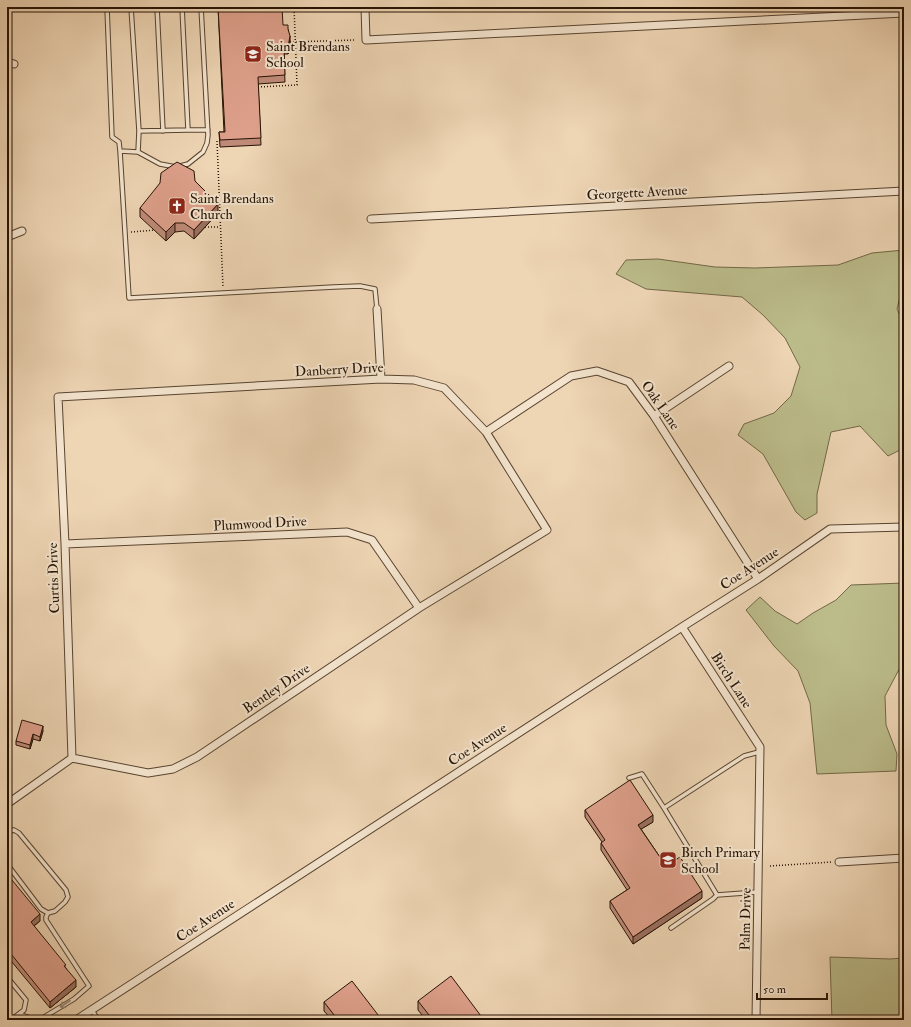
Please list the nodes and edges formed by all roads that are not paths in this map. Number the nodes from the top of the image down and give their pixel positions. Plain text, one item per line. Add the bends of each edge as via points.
1 (107, 7) edge
2 (131, 7) edge
3 (157, 7) edge
4 (182, 7) edge
5 (201, 7) edge
6 (365, 7) edge
7 (904, 12) edge
8 (188, 130) junction
9 (208, 130) junction
10 (139, 131) junction
11 (163, 131) junction
12 (120, 151) junction
13 (138, 152) junction
14 (904, 191) edge
15 (371, 219) dead end
16 (22, 231) dead end
17 (7, 237) edge
18 (377, 309) joint
19 (729, 366) dead end
20 (381, 379) junction
21 (58, 397) joint
22 (654, 416) junction
23 (486, 432) junction
24 (904, 527) edge
25 (547, 530) joint
26 (65, 544) junction
27 (758, 579) junction
28 (419, 608) junction
29 (682, 627) junction
30 (759, 749) junction
31 (72, 758) junction
32 (629, 778) dead end
33 (7, 804) edge
34 (664, 808) junction
35 (7, 832) edge
36 (904, 858) edge
37 (839, 862) road end
38 (7, 864) edge
39 (758, 892) junction
40 (717, 895) junction
41 (48, 913) junction
42 (671, 928) dead end
43 (7, 977) edge
44 (92, 1010) junction
45 (19, 1014) junction
46 (11, 1020) edge
47 (36, 1020) edge
48 (40, 1020) edge
49 (76, 1020) edge
50 (98, 1020) edge
51 (756, 1020) edge

1 - 12 lane via 112,137 119,142
2 - 10 lane
3 - 11 lane
4 - 8 lane
5 - 9 lane
6 - 7 street via 366,40
8 - 9 lane
8 - 11 lane
9 - 13 lane via 207,143 202,152 188,164 176,167 160,164
10 - 11 lane
10 - 13 lane
12 - 13 lane
12 - 18 lane via 130,298 360,286 375,289
14 - 15 street, Georgette Avenue
16 - 17 street
18 - 20 street
19 - 22 street
20 - 21 street, Danberry Drive
20 - 23 street, Danberry Drive via 414,380 444,388
21 - 26 street, Curtis Drive
22 - 23 street, Oak Lane via 628,382 597,371 571,376
22 - 27 street, Oak Lane
23 - 25 street, Danberry Drive
24 - 27 street, Coe Avenue via 830,530
25 - 28 street, Bentley Drive
26 - 28 street, Plumwood Drive via 347,532 372,540
26 - 31 street, Curtis Drive
27 - 29 street, Coe Avenue
28 - 31 street, Bentley Drive via 197,757 172,769 148,773
29 - 30 street, Birch Lane
29 - 44 street, Coe Avenue
30 - 34 lane
30 - 39 street, Palm Drive
31 - 33 street
32 - 34 lane via 642,774
34 - 40 lane
35 - 41 lane via 14,830 19,833 66,890 68,897 65,902 55,911
36 - 37 street
38 - 41 lane via 41,909
39 - 40 lane
39 - 51 street, Palm Drive
40 - 42 lane
41 -> 48 lane via 46,920 89,986
43 - 45 lane via 26,1000 24,1010
44 - 49 street, Coe Avenue
44 - 50 lane
45 - 46 lane
45 - 47 lane

